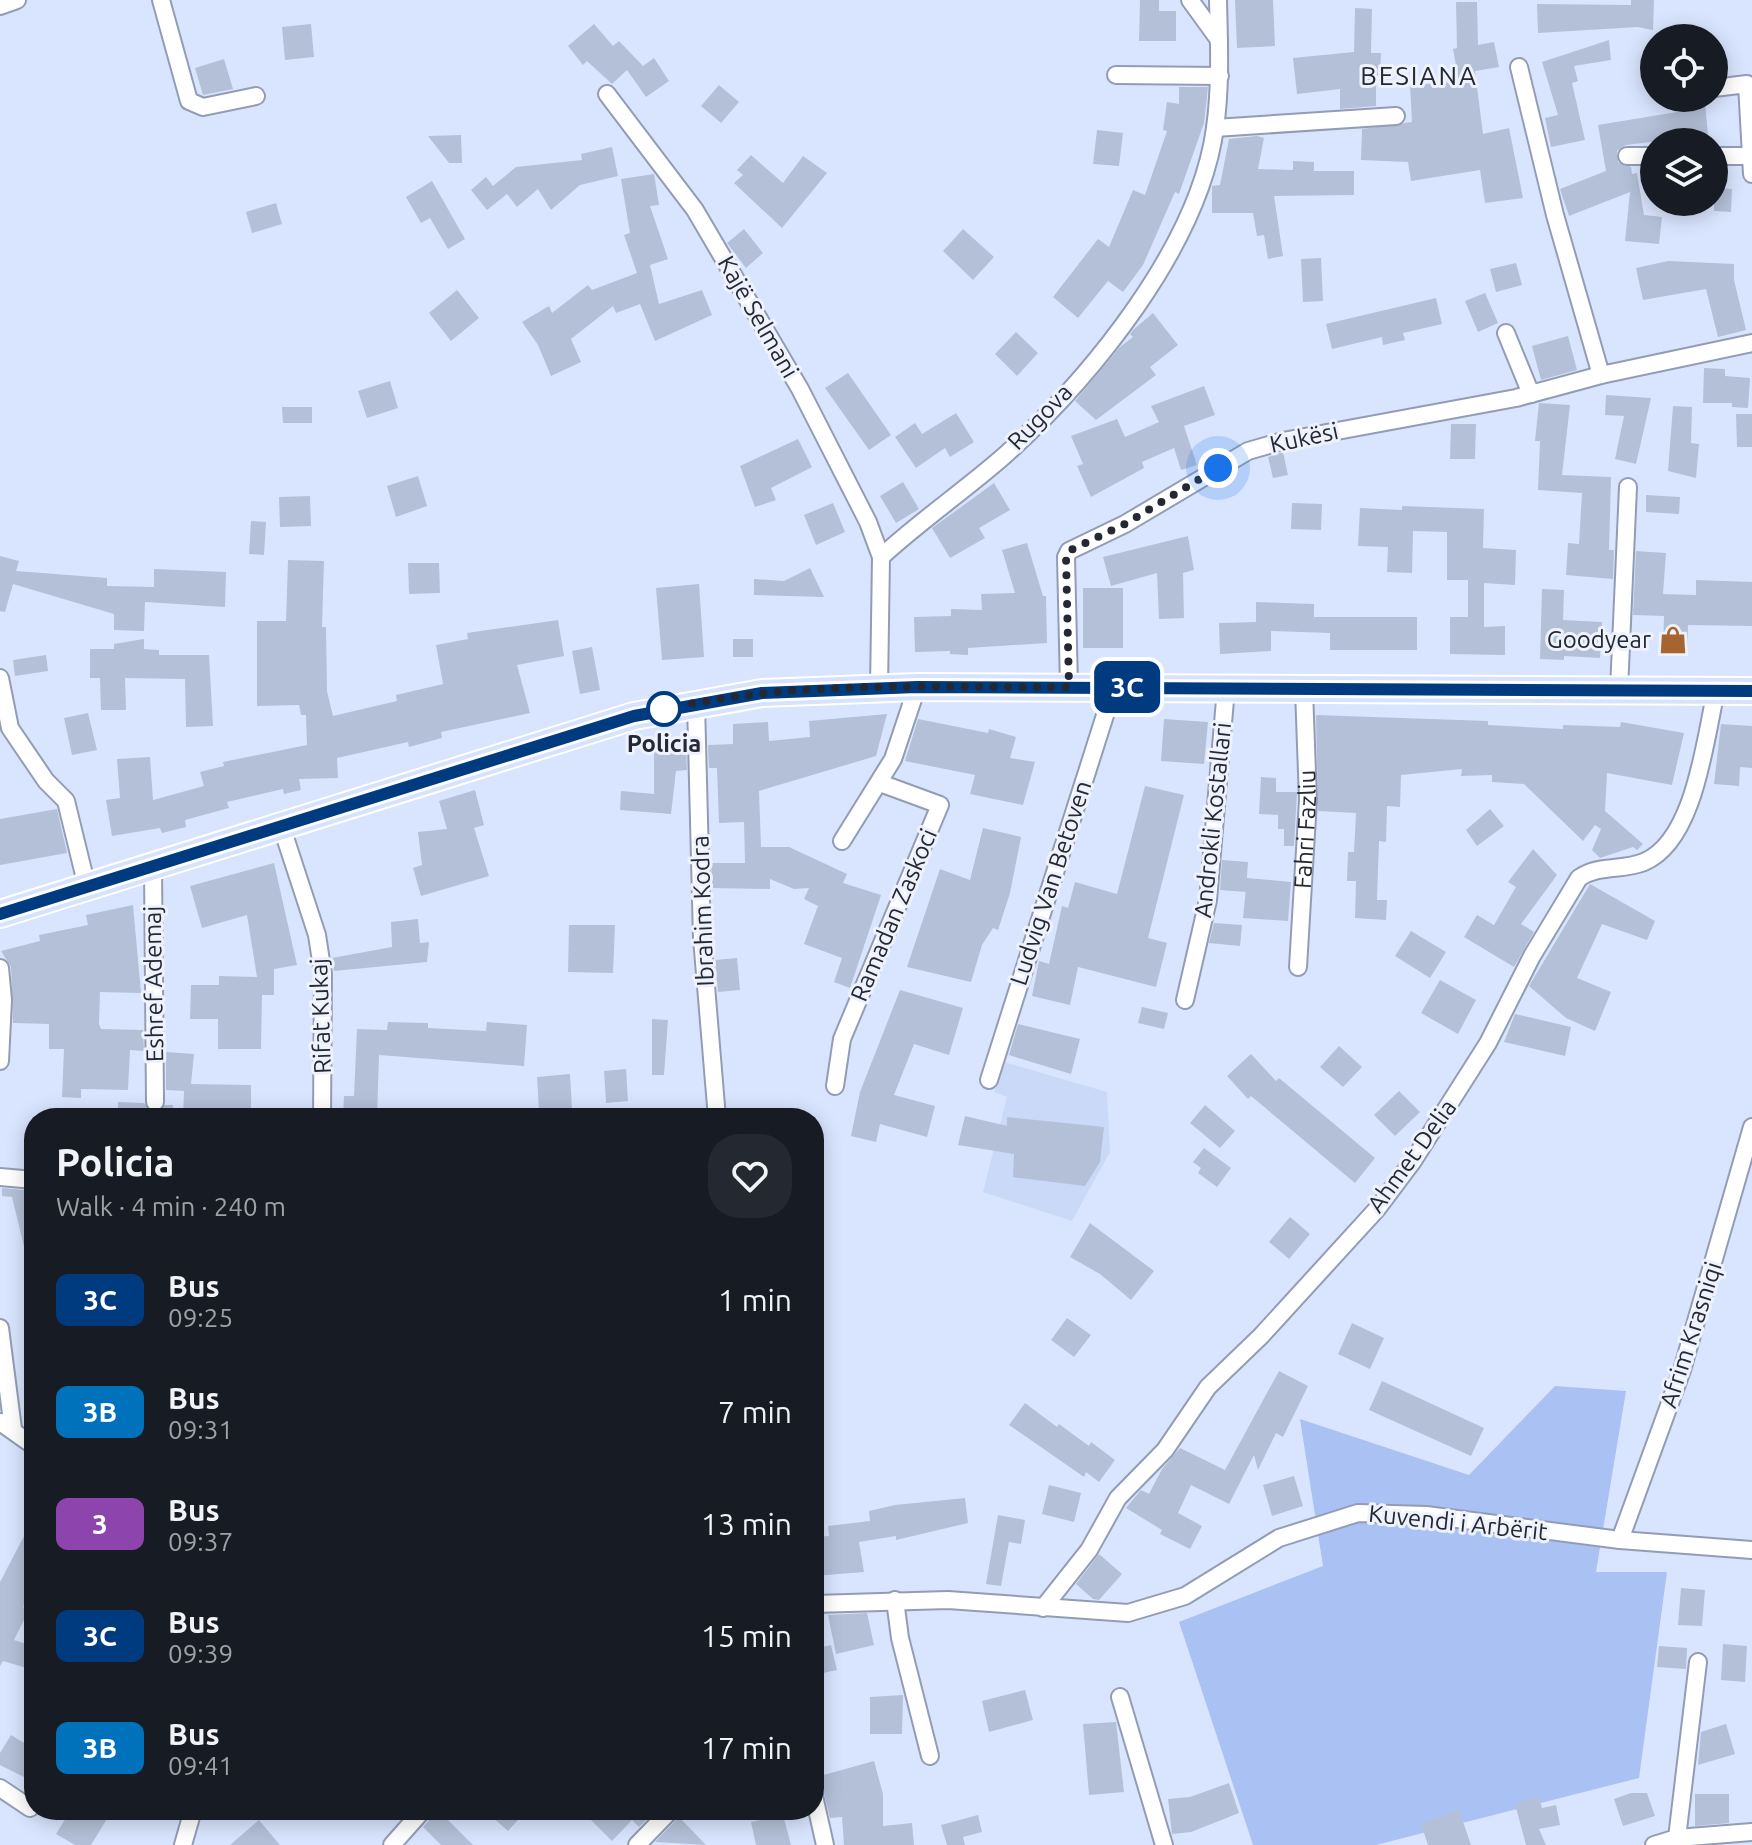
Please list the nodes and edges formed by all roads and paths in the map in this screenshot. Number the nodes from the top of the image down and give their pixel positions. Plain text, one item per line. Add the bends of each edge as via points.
1 (17, 0) edge
2 (161, 0) edge
3 (1190, 0) edge
4 (1218, 0) edge
5 (0, 6) edge
6 (1219, 40) junction
7 (1519, 67) dead end
8 (1116, 75) dead end
9 (1220, 76) junction
10 (1728, 86) edge
11 (607, 94) dead end
12 (256, 96) dead end
13 (1396, 116) dead end
14 (1215, 128) junction
15 (1627, 156) dead end
16 (1640, 156) edge
17 (1728, 156) edge
18 (1751, 156) edge
19 (1752, 174) edge
20 (1506, 333) dead end
21 (1752, 343) edge
22 (1601, 375) junction
23 (1531, 394) junction
24 (1628, 487) dead end
25 (881, 557) junction
26 (0, 678) edge
27 (917, 687) junction
28 (1069, 687) junction
29 (1114, 687) junction
30 (879, 688) junction
31 (1226, 688) junction
32 (1304, 690) junction
33 (1619, 690) junction
34 (1716, 691) junction
35 (1752, 691) edge
36 (696, 703) junction
37 (880, 783) junction
38 (281, 825) junction
39 (842, 841) dead end
40 (153, 866) junction
41 (87, 887) junction
42 (0, 914) edge
43 (1298, 967) dead end
44 (0, 968) edge
45 (1185, 1000) dead end
46 (0, 1061) edge
47 (989, 1080) dead end
48 (835, 1086) dead end
49 (155, 1102) dead end
50 (322, 1108) edge
51 (716, 1108) edge
52 (1752, 1127) edge
53 (0, 1177) edge
54 (24, 1179) edge
55 (0, 1328) edge
56 (6, 1426) edge
57 (24, 1439) edge
58 (1620, 1540) junction
59 (1752, 1550) edge
60 (895, 1600) junction
61 (824, 1604) edge
62 (1043, 1608) junction
63 (1698, 1662) dead end
64 (1120, 1697) dead end
65 (930, 1756) dead end
66 (0, 1788) edge
67 (24, 1804) edge
68 (190, 1820) edge
69 (414, 1820) edge
70 (661, 1820) edge
71 (819, 1820) edge
72 (1752, 1832) edge
73 (1677, 1838) junction
74 (183, 1845) edge
75 (392, 1845) edge
76 (637, 1845) edge
77 (825, 1845) edge
78 (1164, 1845) edge
79 (1654, 1845) edge

1 - 5 street
2 - 12 street via 189,101 203,107
3 - 6 street
4 - 6 street, Rugova
6 - 9 street, Rugova
7 - 22 street
8 - 9 street
9 - 14 street, Rugova
10 - 18 street via 1747,84
11 - 25 street, Kajë Selmani via 695,210 800,389
13 - 14 street
14 - 25 street, Rugova via 1185,224 1129,315 1014,445
15 - 16 street
17 - 18 street
18 - 19 street
20 - 23 street
21 - 22 street, Kukësi
22 - 23 street, Kukësi
23 - 28 street, Kukësi via 1248,451 1069,551
24 - 33 street
25 - 30 street
26 - 41 street via 10,728 66,801
27 - 28 main road
27 - 30 main road
27 - 37 street
28 - 29 main road
29 - 31 main road
29 - 47 street, Ludvig Van Betoven
30 - 36 main road via 762,693
31 - 32 main road
31 - 45 street, Androkli Kostallari via 1208,900
32 - 33 main road
32 - 43 street, Fahri Fazliu via 1308,800
33 - 34 main road
34 - 35 main road
34 - 62 street, Ahmet Delia via 1693,790 1673,837 1659,854 1641,863 1591,870 1579,878 1460,1091 1413,1161 1377,1209 1208,1387 1165,1450 1118,1498 1089,1550
36 - 38 main road via 589,727
36 - 51 street, Ibrahim Kodra via 702,938
37 - 39 street
37 - 48 street, Ramadan Zaskoci via 940,805 842,1039
38 - 40 main road
38 - 50 street, Rifat Kukaj via 317,935 323,974
40 - 41 main road
40 - 49 street, Eshref Ademaj
41 - 42 main road
44 - 46 street
52 - 58 street, Afrim Krasniqi via 1682,1370
53 - 54 street
55 - 56 street
56 - 57 street
58 - 59 street, Kuvendi i Arbërit
58 - 62 street, Kuvendi i Arbërit via 1426,1515 1358,1513 1279,1538 1185,1596 1157,1607 1128,1613
60 - 61 street, Kuvendi i Arbërit
60 - 62 street, Kuvendi i Arbërit
60 - 65 street
63 - 73 street
64 - 78 street
66 - 67 street
68 - 74 street
69 - 75 street
70 - 76 street
71 - 77 street
72 - 73 street
73 - 79 street

